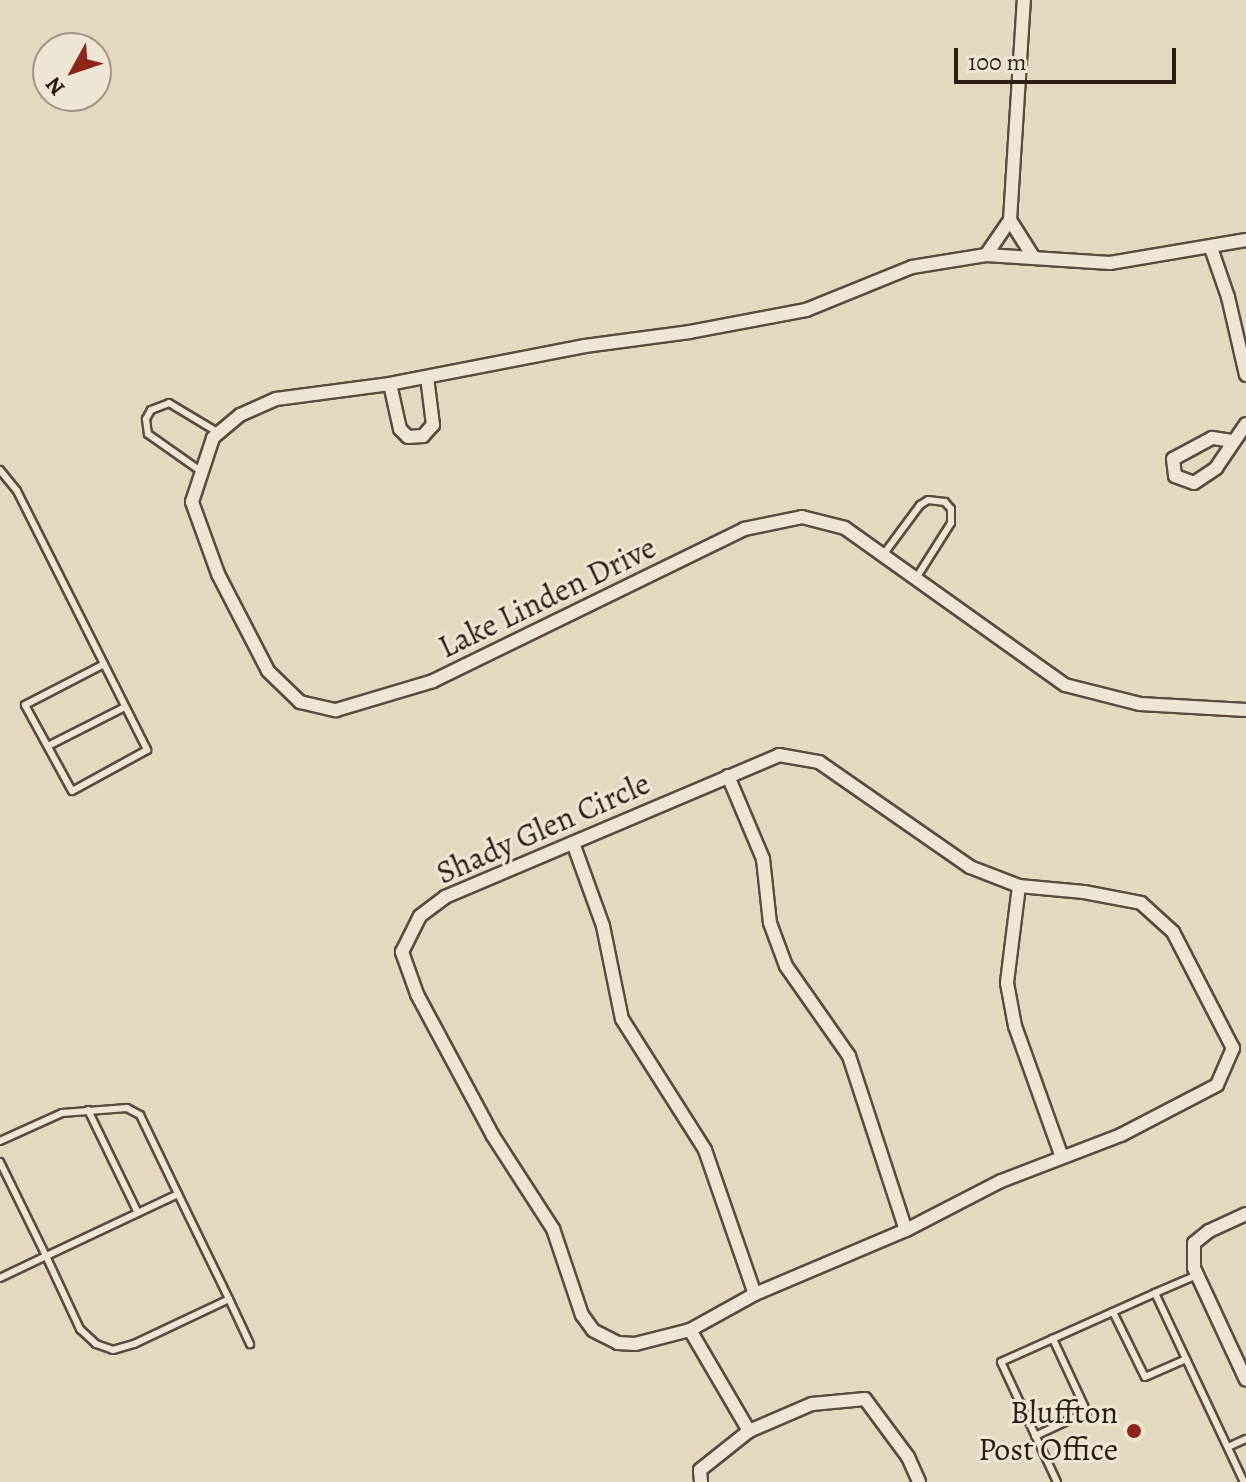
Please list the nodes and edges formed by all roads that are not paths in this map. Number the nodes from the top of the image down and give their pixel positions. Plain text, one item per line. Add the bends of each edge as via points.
1 (1024, 0) edge
2 (1010, 220) junction
3 (1246, 240) edge
4 (1211, 248) junction
5 (986, 255) junction
6 (1034, 258) junction
7 (1246, 375) edge
8 (427, 377) junction
9 (390, 384) junction
10 (1246, 424) edge
11 (219, 433) junction
12 (1232, 441) junction
13 (0, 470) edge
14 (202, 472) junction
15 (883, 556) junction
16 (915, 580) junction
17 (104, 664) junction
18 (125, 707) junction
19 (1246, 710) edge
20 (48, 746) junction
21 (728, 776) junction
22 (573, 843) junction
23 (1019, 886) junction
24 (88, 1110) junction
25 (0, 1141) edge
26 (1062, 1157) junction
27 (0, 1162) edge
28 (178, 1194) junction
29 (138, 1213) junction
30 (1246, 1214) edge
31 (906, 1230) junction
32 (46, 1256) junction
33 (1197, 1275) junction
34 (0, 1278) edge
35 (1155, 1293) junction
36 (755, 1294) junction
37 (229, 1299) junction
38 (1113, 1312) junction
39 (690, 1330) junction
40 (1053, 1339) junction
41 (250, 1344) dead end
42 (1186, 1359) junction
43 (1246, 1380) edge
44 (749, 1431) junction
45 (1035, 1436) junction
46 (1246, 1439) edge
47 (1228, 1447) junction
48 (701, 1482) edge
49 (919, 1482) edge
50 (1057, 1482) edge
51 (1244, 1482) edge

1 - 2 street
2 - 5 street
2 - 6 street
3 - 4 street
4 - 6 street via 1110,263
4 - 7 street
5 - 6 street
5 - 8 street via 912,267 806,310
8 - 9 street
8 - 9 street via 433,425 423,436 408,437 400,429
9 - 11 street via 276,399 240,415
10 - 12 street
11 - 14 street, Lake Linden Drive
11 - 14 lane via 169,403 151,410 146,419 148,434
12 - 12 street via 1212,438 1173,459 1175,476 1194,483 1216,468
13 - 17 lane via 17,491
14 - 15 street, Lake Linden Drive via 192,502 218,574 268,671 300,702 336,710 433,681 744,529 802,517 845,528
15 - 16 street, Lake Linden Drive
15 - 16 lane via 920,505 928,500 945,502 951,523
16 - 19 street, Lake Linden Drive via 1065,685 1140,704
17 - 18 lane
17 - 20 lane via 25,705
18 - 20 lane
18 - 20 lane via 147,750 72,791
21 - 22 street, Shady Glen Circle
21 - 23 street, Shady Glen Circle via 779,755 819,762 970,867
21 - 31 street via 763,859 770,923 786,966 849,1056
22 - 36 street via 603,926 622,1019 705,1150
22 - 39 street, Shady Glen Circle via 445,897 420,916 402,952 417,994 493,1136 553,1229 575,1297 593,1330 604,1338 635,1344
23 - 26 street via 1007,983 1015,1026
23 - 26 street, Shady Glen Circle via 1141,903 1173,932 1233,1048 1217,1085 1121,1135
24 - 25 lane via 48,1118
24 - 28 lane via 127,1108 140,1115
24 - 29 lane
26 - 31 street, Shady Glen Circle via 1001,1181
27 - 32 lane
28 - 29 lane
28 - 37 lane
29 - 32 lane
30 - 33 street via 1194,1243
31 - 36 street, Shady Glen Circle
32 - 34 lane
32 - 37 lane via 80,1329 96,1344 113,1350
33 - 35 lane
33 - 43 street
35 - 38 lane
35 - 42 lane
36 - 39 street, Shady Glen Circle
37 - 41 lane
38 - 40 lane
38 - 42 lane via 1145,1377
39 - 44 street
40 - 45 lane via 1087,1412
40 - 45 lane via 1001,1362
42 - 47 lane
44 - 48 street via 700,1470
44 - 49 street via 812,1404 865,1399 908,1457
45 - 50 lane
46 - 47 lane
47 - 51 lane

